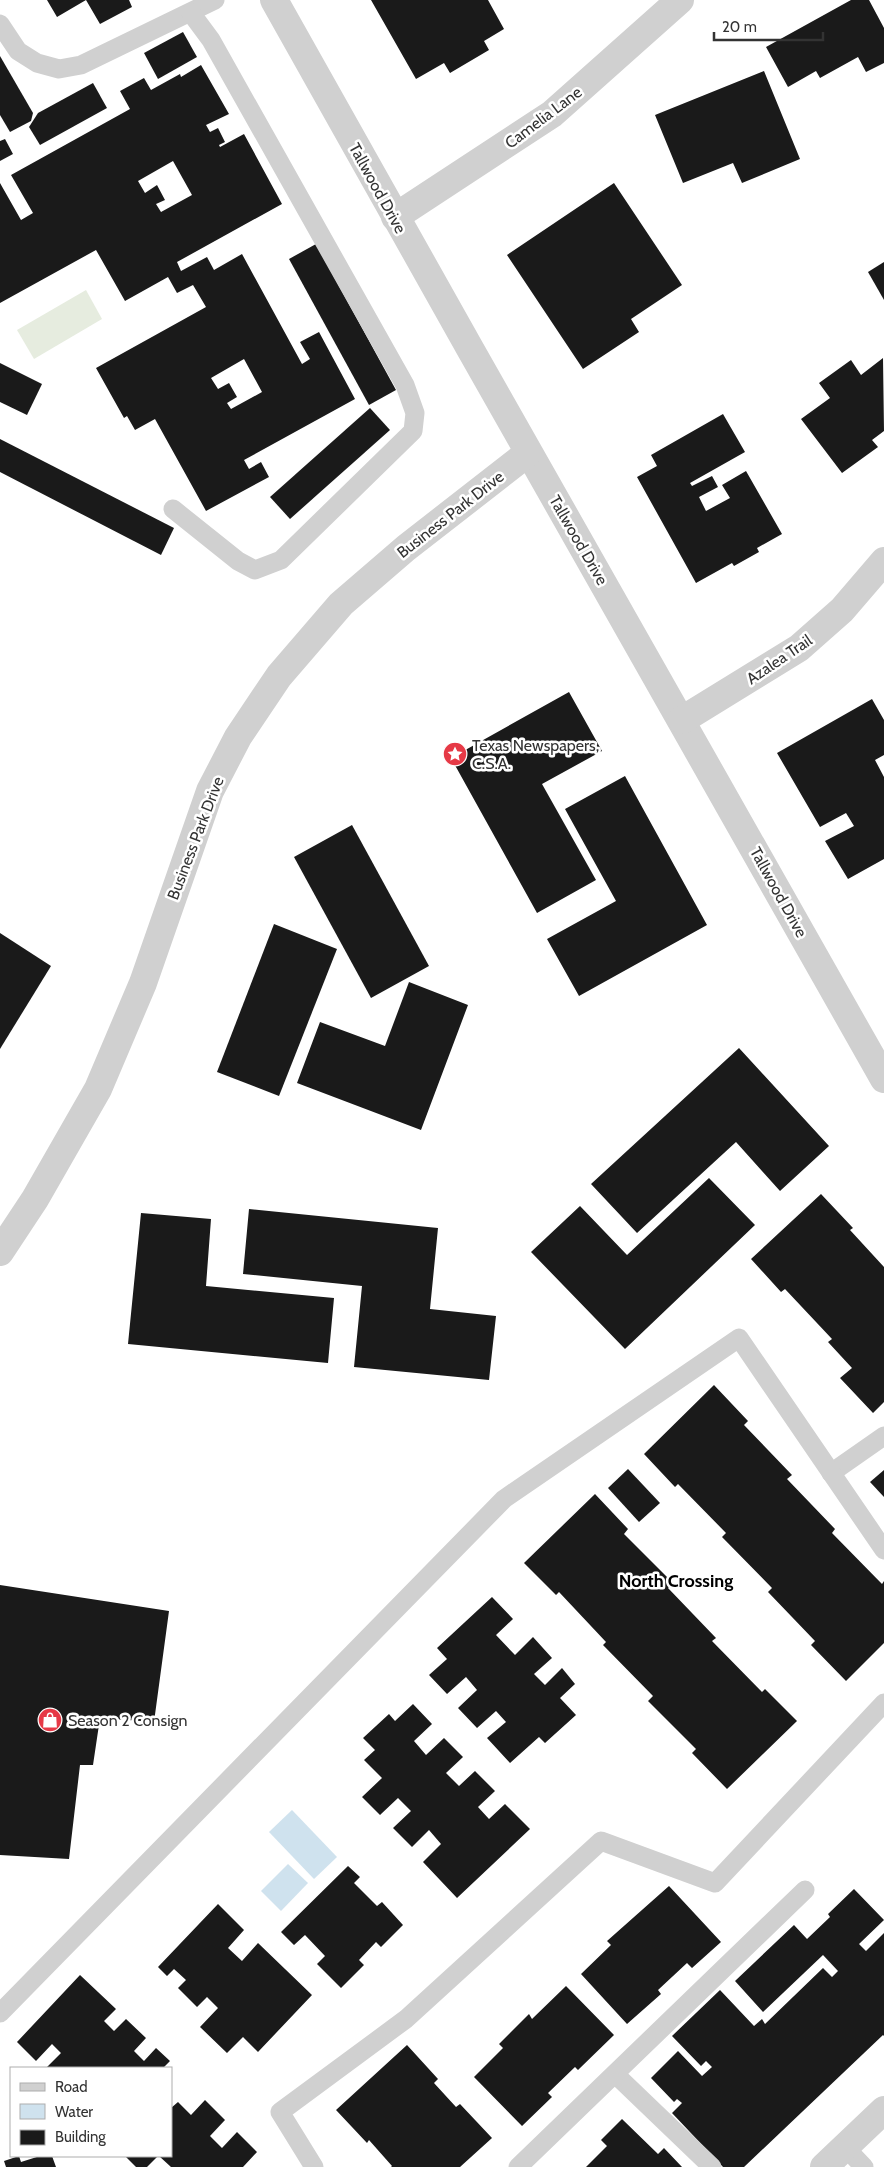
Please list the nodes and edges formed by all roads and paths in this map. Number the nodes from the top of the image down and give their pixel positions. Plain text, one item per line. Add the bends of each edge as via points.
1 (215, 0) edge
2 (274, 0) edge
3 (680, 0) edge
4 (191, 13) junction
5 (0, 24) edge
6 (395, 217) junction
7 (528, 453) junction
8 (172, 509) dead end
9 (884, 561) edge
10 (682, 720) junction
11 (884, 1079) edge
12 (4, 1240) edge
13 (884, 1436) edge
14 (831, 1473) junction
15 (884, 1550) edge
16 (884, 1703) edge
17 (805, 1890) dead end
18 (0, 2013) edge
19 (615, 2074) junction
20 (884, 2110) edge
21 (845, 2147) junction
22 (314, 2167) edge
23 (518, 2167) edge
24 (712, 2167) edge
25 (824, 2167) edge
26 (864, 2167) edge

1 - 4 lane
2 - 6 street, Tallwood Drive
3 - 6 street, Camelia Lane via 552,114
4 - 5 lane via 81,65 59,70 37,63 18,51
4 - 8 lane via 211,40 405,385 415,413 413,431 281,560 255,570 238,561
6 - 7 street, Tallwood Drive
7 - 10 street, Tallwood Drive
7 - 12 street, Business Park Drive via 340,604 279,676 238,737 210,791 143,983 98,1089 35,1199
9 - 10 street, Azalea Trail via 842,610 799,648
10 - 11 street, Tallwood Drive
13 - 14 lane
14 - 15 lane
14 - 18 lane via 739,1338 504,1499
16 - 22 lane via 714,1883 601,1841 406,2019 280,2112
17 - 19 lane
19 - 23 lane
19 - 24 lane
20 - 21 street
21 - 25 street
21 - 26 lane

